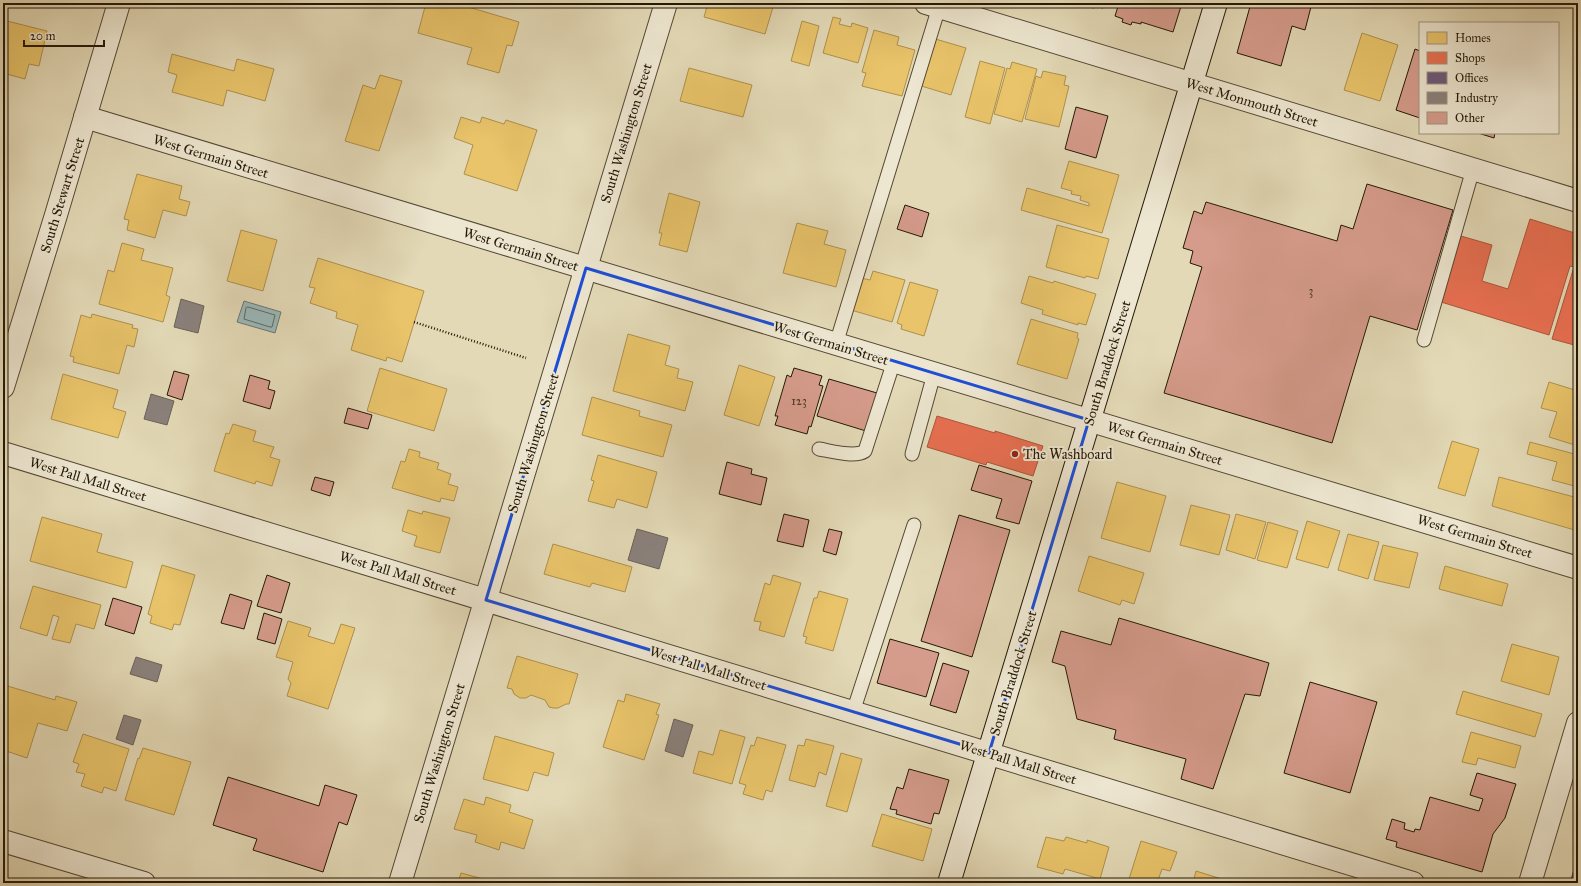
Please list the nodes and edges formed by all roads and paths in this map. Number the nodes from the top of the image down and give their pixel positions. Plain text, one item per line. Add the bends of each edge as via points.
1 (119, 3) edge
2 (666, 3) edge
3 (1216, 3) edge
4 (933, 5) edge
5 (1191, 83) junction
6 (85, 117) junction
7 (1473, 169) junction
8 (1578, 201) edge
9 (586, 268) junction
10 (414, 322) dead end
11 (1424, 340) dead end
12 (836, 344) junction
13 (526, 358) dead end
14 (894, 361) junction
15 (934, 374) junction
16 (3, 387) edge
17 (1089, 420) junction
18 (819, 449) dead end
19 (3, 453) edge
20 (912, 454) dead end
21 (914, 525) dead end
22 (1578, 568) edge
23 (486, 600) junction
24 (853, 712) junction
25 (1578, 723) edge
26 (989, 754) junction
27 (3, 841) edge
28 (144, 883) edge
29 (400, 883) edge
30 (949, 883) edge
31 (1413, 883) edge
32 (1530, 883) edge

1 - 6 street, South Stewart Street
2 - 9 street, South Washington Street
3 - 5 street, South Braddock Street
4 - 5 street, West Monmouth Street
4 - 12 lane
5 - 7 street, West Monmouth Street
5 - 17 street, South Braddock Street
6 - 9 street, West Germain Street
6 - 16 street, South Stewart Street
7 - 8 street, West Monmouth Street
7 - 11 lane
9 - 12 street, West Germain Street
9 - 23 street, South Washington Street
10 - 13 path
12 - 14 street, West Germain Street
14 - 15 street, West Germain Street
14 - 18 lane via 865,451 854,454
15 - 17 street, West Germain Street
15 - 20 lane
17 - 22 street, West Germain Street
17 - 26 street, South Braddock Street
19 - 23 street, West Pall Mall Street
21 - 24 lane
23 - 24 street, West Pall Mall Street
23 - 29 street, South Washington Street
24 - 26 street, West Pall Mall Street
25 - 32 street
26 - 30 street, South Braddock Street
26 - 31 street, West Pall Mall Street
27 - 28 street

